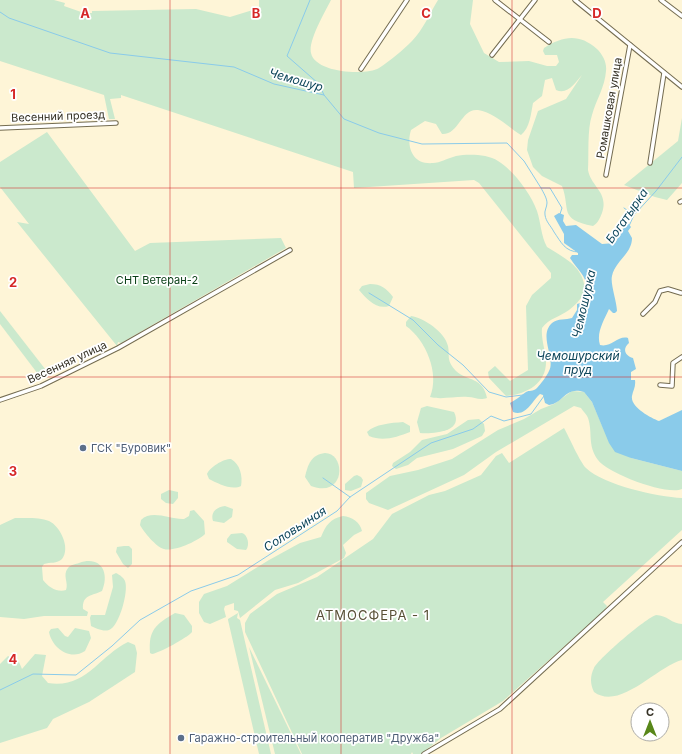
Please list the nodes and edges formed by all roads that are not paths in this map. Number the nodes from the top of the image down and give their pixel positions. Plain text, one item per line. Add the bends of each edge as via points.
1 (407, 0) edge
2 (495, 0) edge
3 (535, 0) edge
4 (574, 0) edge
5 (661, 0) edge
6 (682, 16) edge
7 (520, 19) junction
8 (549, 42) dead end
9 (630, 44) junction
10 (492, 55) dead end
11 (361, 69) dead end
12 (664, 73) junction
13 (682, 86) edge
14 (116, 123) dead end
15 (0, 128) edge
16 (650, 163) dead end
17 (606, 175) dead end
18 (290, 250) dead end
19 (682, 293) edge
20 (643, 314) dead end
21 (682, 357) edge
22 (660, 385) dead end
23 (0, 400) edge
24 (682, 542) edge
25 (424, 754) edge

1 - 11 street
2 - 7 street
3 - 7 street
4 - 9 street
5 - 6 street
7 - 8 street
7 - 10 street
9 - 12 street
9 - 17 street, Ромашковая улица
12 - 13 street
12 - 16 street
14 - 15 street, Весенний проезд
18 - 23 street, Весенняя улица via 118,348 41,386
19 - 20 street via 673,290 660,291 655,302
21 - 22 street via 674,362 672,386
24 - 25 street via 500,709

